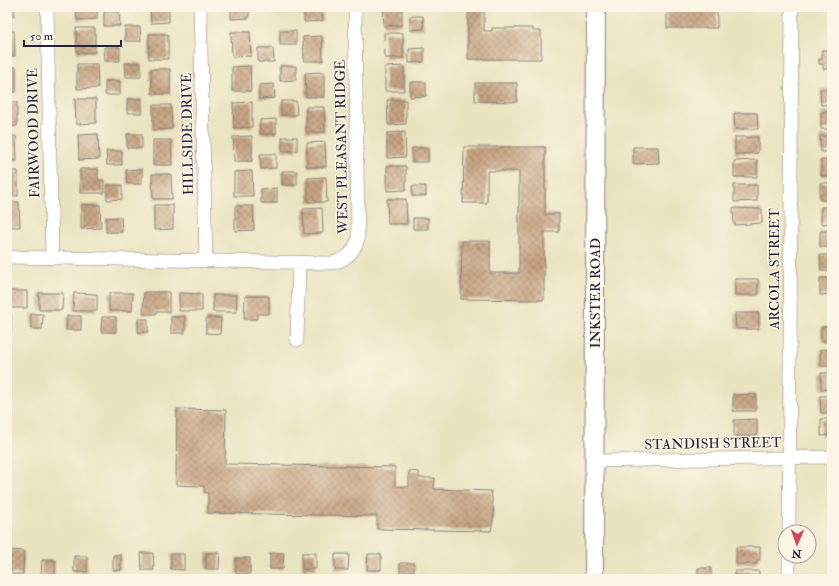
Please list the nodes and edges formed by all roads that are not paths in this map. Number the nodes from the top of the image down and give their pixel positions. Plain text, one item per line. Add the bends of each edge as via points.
1 (47, 7) edge
2 (200, 7) edge
3 (354, 7) edge
4 (596, 7) edge
5 (792, 7) edge
6 (7, 257) edge
7 (52, 258) junction
8 (206, 261) junction
9 (299, 262) junction
10 (297, 340) dead end
11 (832, 457) edge
12 (789, 458) junction
13 (595, 461) junction
14 (789, 524) edge
15 (789, 564) edge
16 (594, 579) edge
17 (789, 579) edge

1 - 7 street, FAIRWOOD DRIVE
2 - 8 street, HILLSIDE DRIVE
3 - 9 street, WEST PLEASANT RIDGE via 358,239 348,257 340,261
4 - 13 main road, INKSTER ROAD
5 - 12 street, ARCOLA STREET
6 - 7 street, WEST PLEASANT RIDGE
7 - 8 street, WEST PLEASANT RIDGE
8 - 9 street, WEST PLEASANT RIDGE
9 - 10 street
11 - 12 street, STANDISH STREET
12 - 13 street, STANDISH STREET
12 - 14 street, ARCOLA STREET
13 - 16 main road, INKSTER ROAD
15 - 17 street

